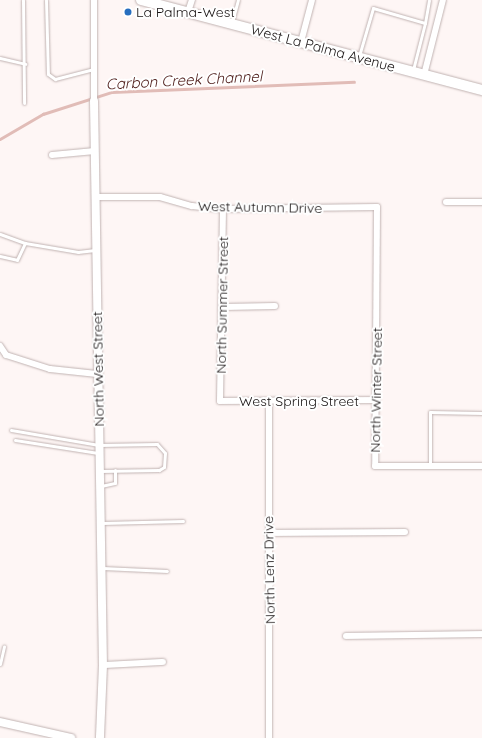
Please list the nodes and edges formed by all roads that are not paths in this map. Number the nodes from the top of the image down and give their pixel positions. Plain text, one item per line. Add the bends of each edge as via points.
1 (23, 0) edge
2 (46, 0) edge
3 (94, 0) edge
4 (141, 0) edge
5 (192, 0) edge
6 (238, 0) edge
7 (312, 0) edge
8 (429, 0) edge
9 (443, 0) edge
10 (188, 12) junction
11 (424, 23) junction
12 (231, 24) junction
13 (301, 42) junction
14 (0, 58) edge
15 (359, 58) junction
16 (25, 64) junction
17 (94, 69) junction
18 (412, 72) junction
19 (424, 75) junction
20 (482, 90) edge
21 (94, 101) joint
22 (24, 103) dead end
23 (95, 151) junction
24 (52, 155) dead end
25 (96, 197) junction
26 (446, 202) dead end
27 (482, 202) edge
28 (377, 207) joint
29 (223, 209) junction
30 (0, 234) edge
31 (25, 243) junction
32 (96, 250) junction
33 (0, 256) edge
34 (275, 306) dead end
35 (224, 307) junction
36 (0, 346) edge
37 (97, 374) junction
38 (377, 400) junction
39 (220, 401) joint
40 (269, 403) junction
41 (482, 413) edge
42 (11, 430) dead end
43 (15, 440) dead end
44 (99, 449) junction
45 (430, 466) junction
46 (482, 466) edge
47 (115, 470) junction
48 (99, 471) junction
49 (100, 486) junction
50 (183, 521) dead end
51 (100, 523) junction
52 (405, 532) dead end
53 (268, 533) junction
54 (101, 568) junction
55 (167, 571) dead end
56 (482, 634) edge
57 (346, 636) dead end
58 (4, 646) dead end
59 (163, 662) dead end
60 (0, 664) edge
61 (103, 664) junction
62 (0, 722) edge
63 (71, 738) edge
64 (100, 738) edge
65 (269, 738) edge

1 - 16 lane
2 - 17 lane via 48,74 54,79
3 - 17 street, North West Street
4 - 10 main road, West La Palma Avenue
5 - 10 street
6 - 12 lane
7 - 13 street
8 - 11 lane
9 - 19 street
10 - 12 main road, West La Palma Avenue
11 - 15 lane via 373,8
11 - 18 lane
12 - 13 main road, West La Palma Avenue
13 - 15 main road, West La Palma Avenue
14 - 16 lane
15 - 18 main road, West La Palma Avenue
16 - 22 lane
17 - 21 street, North West Street
18 - 19 main road, West La Palma Avenue
19 - 20 main road, West La Palma Avenue
21 - 23 street, North West Street
23 - 24 street
23 - 25 street, North West Street
25 - 29 street, West Autumn Drive via 160,197 192,206
25 - 32 street, North West Street
26 - 27 street
28 - 29 street, West Autumn Drive
28 - 38 street, North Winter Street
29 - 35 street, North Summer Street
30 - 31 lane
31 - 32 lane via 78,252
31 - 33 lane via 17,260
32 - 37 street, North West Street
34 - 35 street
35 - 39 street, North Summer Street
36 - 37 street via 6,355 50,369
37 - 44 street, North West Street
38 - 40 street, West Spring Street
38 - 45 street, North Winter Street via 375,466
39 - 40 street, West Spring Street
40 - 53 street, North Lenz Drive
41 - 45 lane via 430,412
42 - 44 lane
43 - 44 lane
44 - 47 lane via 156,444 165,453 164,467 159,470
44 - 48 street, North West Street
45 - 46 street, North Winter Street
47 - 48 lane
47 - 49 lane via 115,483
48 - 49 street, North West Street
49 - 51 street, North West Street
50 - 51 lane
51 - 54 street, North West Street
52 - 53 street
53 - 65 street, North Lenz Drive
54 - 55 lane
54 - 61 street, North West Street
56 - 57 street
58 - 60 lane
59 - 61 street
61 - 64 street, North West Street
62 - 63 street

